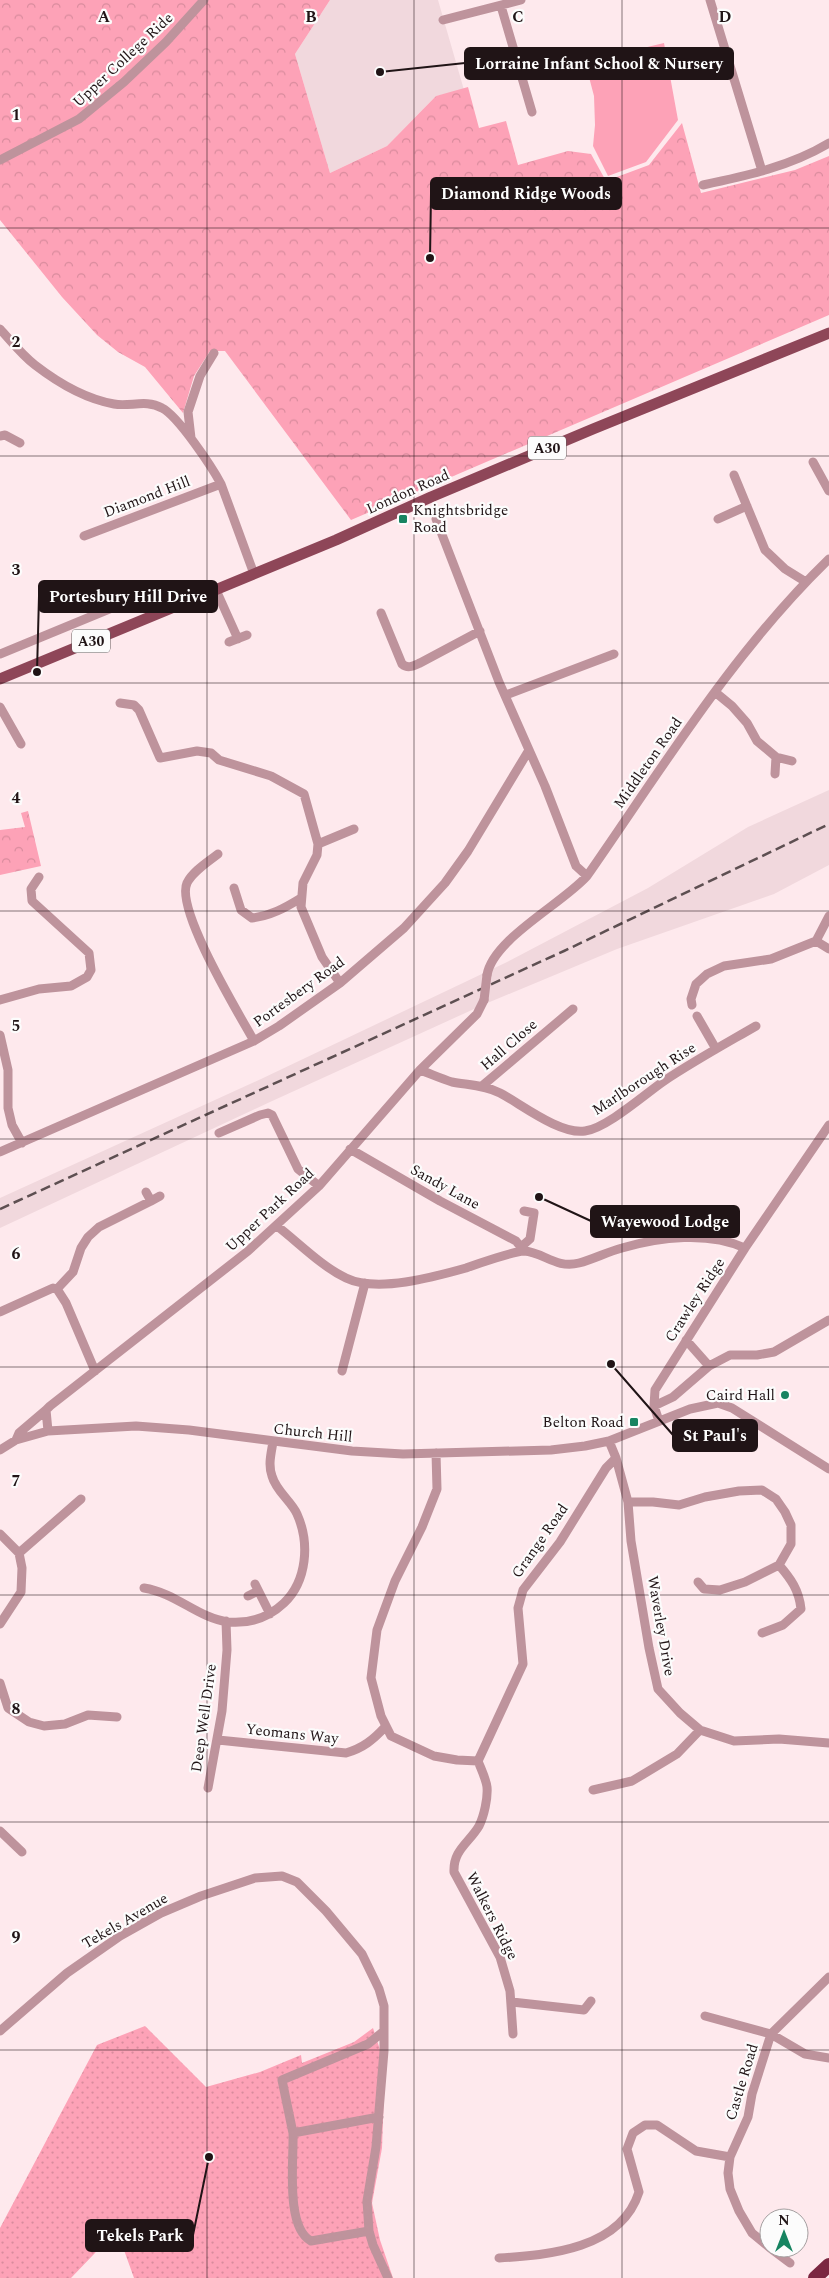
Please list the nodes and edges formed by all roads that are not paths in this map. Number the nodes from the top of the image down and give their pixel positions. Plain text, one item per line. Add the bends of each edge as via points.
1 (204, 0) edge
2 (521, 0) edge
3 (710, 0) edge
4 (501, 6) junction
5 (444, 20) dead end
6 (532, 112) dead end
7 (829, 143) edge
8 (0, 160) edge
9 (762, 170) junction
10 (703, 186) dead end
11 (0, 329) edge
12 (829, 333) edge
13 (214, 353) dead end
14 (2, 434) edge
15 (191, 440) junction
16 (20, 443) dead end
17 (813, 462) dead end
18 (734, 475) dead end
19 (221, 484) junction
20 (829, 491) edge
21 (747, 506) junction
22 (436, 518) dead end
23 (718, 519) dead end
24 (84, 536) dead end
25 (829, 559) edge
26 (254, 574) junction
27 (806, 582) junction
28 (216, 590) junction
29 (136, 598) dead end
30 (381, 613) dead end
31 (480, 632) junction
32 (238, 639) dead end
33 (0, 654) edge
34 (614, 654) dead end
35 (0, 679) edge
36 (715, 692) junction
37 (506, 695) junction
38 (120, 703) dead end
39 (0, 707) edge
40 (21, 744) dead end
41 (529, 750) junction
42 (776, 757) junction
43 (792, 761) dead end
44 (775, 774) dead end
45 (354, 829) dead end
46 (318, 844) junction
47 (218, 854) dead end
48 (587, 876) junction
49 (39, 877) dead end
50 (234, 888) dead end
51 (301, 898) junction
52 (829, 916) edge
53 (816, 941) junction
54 (829, 950) edge
55 (340, 983) junction
56 (0, 1000) edge
57 (484, 1000) joint
58 (692, 1005) dead end
59 (573, 1009) dead end
60 (696, 1016) dead end
61 (756, 1026) dead end
62 (0, 1035) edge
63 (254, 1041) junction
64 (716, 1049) junction
65 (420, 1070) junction
66 (482, 1086) junction
67 (829, 1124) edge
68 (219, 1133) dead end
69 (22, 1143) junction
70 (350, 1149) junction
71 (0, 1152) edge
72 (318, 1186) junction
73 (146, 1192) dead end
74 (160, 1196) dead end
75 (150, 1201) junction
76 (524, 1211) dead end
77 (276, 1226) junction
78 (745, 1248) junction
79 (522, 1249) junction
80 (365, 1283) junction
81 (57, 1289) junction
82 (0, 1312) edge
83 (829, 1320) edge
84 (686, 1340) junction
85 (709, 1366) junction
86 (95, 1371) junction
87 (342, 1371) dead end
88 (654, 1406) junction
89 (46, 1410) junction
90 (659, 1421) junction
91 (48, 1431) junction
92 (16, 1440) junction
93 (609, 1441) junction
94 (273, 1442) junction
95 (0, 1450) edge
96 (436, 1453) junction
97 (616, 1458) junction
98 (829, 1469) edge
99 (82, 1499) dead end
100 (628, 1502) junction
101 (0, 1534) edge
102 (19, 1553) junction
103 (779, 1565) junction
104 (698, 1582) dead end
105 (144, 1588) dead end
106 (248, 1596) dead end
107 (270, 1614) junction
108 (226, 1622) junction
109 (0, 1624) edge
110 (762, 1633) dead end
111 (0, 1683) edge
112 (118, 1717) dead end
113 (385, 1727) junction
114 (700, 1730) junction
115 (218, 1740) junction
116 (829, 1743) edge
117 (478, 1761) junction
118 (208, 1788) dead end
119 (593, 1790) dead end
120 (0, 1831) edge
121 (22, 1852) dead end
122 (829, 1977) edge
123 (591, 2001) dead end
124 (512, 2002) junction
125 (705, 2016) dead end
126 (0, 2031) edge
127 (384, 2031) junction
128 (512, 2034) dead end
129 (771, 2034) junction
130 (368, 2044) junction
131 (384, 2051) junction
132 (829, 2058) edge
133 (379, 2117) junction
134 (293, 2133) junction
135 (730, 2157) junction
136 (369, 2231) junction
137 (759, 2239) edge
138 (499, 2258) dead end
139 (783, 2258) edge
140 (790, 2263) dead end
141 (829, 2265) edge
142 (388, 2278) edge
143 (815, 2278) edge

1 - 8 street, Upper College Ride via 166,42 79,119
2 - 4 street
3 - 9 street
4 - 5 street
4 - 6 street
7 - 9 street via 810,155
9 - 10 street
11 - 15 street via 34,364 67,386 104,402 124,406 146,402 164,408
12 - 26 main road, London Road / A30 via 594,428
13 - 15 street via 200,376 188,412
14 - 16 street
15 - 19 street
17 - 20 street
18 - 21 street
19 - 24 street, Diamond Hill
19 - 26 street
21 - 23 street
21 - 27 street via 765,550 785,569
22 - 31 street
25 - 27 street, Middleton Road
26 - 28 main road, London Road / A30
27 - 36 street, Middleton Road
28 - 32 street
28 - 35 main road, London Road / A30
29 - 33 street
30 - 31 street via 405,666 420,663
31 - 37 street
34 - 37 street
36 - 42 street via 747,723 757,741
36 - 48 street, Middleton Road
37 - 41 street
38 - 46 street via 134,705 139,710 160,758 197,751 211,753 219,760 271,776 304,794
39 - 40 street
41 - 48 street via 576,866
41 - 55 street, Portesbery Road via 445,884 404,928
42 - 43 street
42 - 44 street
45 - 46 street
46 - 51 street via 303,883
47 - 63 street via 198,869 187,883 190,916 207,955
48 - 57 street, Middleton Road, bridge via 576,889 505,944 490,965
49 - 56 street via 31,889 32,901 89,953 91,970 87,977 71,986 40,989
50 - 51 street via 241,910 252,918 282,910
51 - 55 street via 310,931 322,957
52 - 53 street
53 - 54 street
53 - 58 street via 771,959 724,966 707,974 696,984
55 - 63 street, Portesbery Road
57 - 65 street, Upper Park Road via 477,1014
59 - 66 street, Hall Close
60 - 64 street, Marlborough Rise
61 - 64 street, Marlborough Rise
62 - 69 street via 8,1070 8,1108 12,1125
63 - 69 street, Portesbery Road
64 - 66 street, Marlborough Rise via 608,1121 585,1132 571,1131
65 - 66 street, Marlborough Rise via 451,1082
65 - 70 street, Upper Park Road
67 - 78 street, Crawley Ridge
68 - 72 street via 260,1115 272,1115 298,1169
69 - 71 street, Portesbery Road
70 - 72 street, Upper Park Road
70 - 79 street, Sandy Lane via 440,1202 516,1241
72 - 77 street, Upper Park Road
73 - 75 street
74 - 75 street
75 - 81 street via 99,1227 88,1237 73,1272
76 - 79 street via 534,1213 530,1239
77 - 80 street via 326,1265 348,1279
77 - 86 street, Upper Park Road
78 - 79 street, Sandy Lane via 712,1239 672,1240 620,1248 577,1264 563,1264
78 - 84 street, Crawley Ridge
79 - 80 street via 458,1270 385,1284
80 - 87 street
81 - 82 street
81 - 86 street
83 - 85 street via 774,1352 730,1355
84 - 85 street
84 - 88 street, Crawley Ridge via 655,1390
85 - 88 street via 673,1397
86 - 89 street, Upper Park Road
88 - 90 street
89 - 91 street
89 - 92 street, Upper Park Road via 19,1433
90 - 93 street, Church Hill
90 - 98 street, Church Hill via 718,1403 732,1408
91 - 92 street, Church Hill
91 - 94 street, Church Hill via 107,1426 149,1427
92 - 95 street, Upper Park Road
93 - 96 street, Church Hill via 551,1450
93 - 97 street, Waverley Drive
94 - 96 street, Church Hill via 352,1451
94 - 107 street via 272,1477 297,1514 304,1538 305,1567 287,1600
96 - 113 street via 437,1489 395,1581 377,1630 371,1678
97 - 100 street, Waverley Drive
97 - 117 street, Grange Road via 606,1468 560,1542 523,1590 518,1608 523,1664
99 - 102 street
100 - 103 street via 679,1505 705,1497 762,1490 776,1499 791,1525 791,1544
100 - 114 street, Waverley Drive via 648,1648 658,1688
101 - 102 street
102 - 109 street via 21,1592
103 - 104 street via 720,1590 704,1589
103 - 110 street via 794,1583 801,1609 783,1625
105 - 108 street via 168,1594
106 - 107 street via 256,1588
107 - 108 street via 251,1622
108 - 115 street, Deep Well Drive via 226,1674
111 - 112 street via 8,1708 28,1722 44,1726 65,1724 88,1715
113 - 115 street, Yeomans Way via 373,1740 346,1753
113 - 117 street via 391,1736 434,1756
114 - 116 street, Waverley Drive via 734,1741 779,1739
114 - 119 street via 677,1754 632,1781
115 - 118 street, Deep Well Drive
117 - 124 street, Walkers Ridge via 487,1788 485,1807 479,1825 458,1851 454,1872 500,1957
120 - 121 street
122 - 129 street, Castle Road
123 - 124 street via 584,2010
124 - 128 street, Walkers Ridge
125 - 129 street
126 - 127 street, Tekels Avenue via 67,1973 120,1936 201,1896 275,1875 288,1878 308,1892 362,1954 384,2006
127 - 130 street
127 - 131 street, Tekels Avenue
129 - 132 street via 805,2054
129 - 135 street, Castle Road via 748,2118
130 - 131 street
130 - 134 street via 282,2080
131 - 133 street, Tekels Avenue
133 - 134 street
133 - 136 street, Tekels Avenue via 367,2201
134 - 136 street via 293,2199 296,2219 305,2238 312,2242
135 - 137 street, Castle Road via 730,2189 739,2211
135 - 138 street via 696,2151 657,2125 645,2125 633,2133 626,2149 639,2192 615,2228 572,2249
136 - 142 street, Tekels Avenue
139 - 140 street, Castle Road
141 - 143 highway

